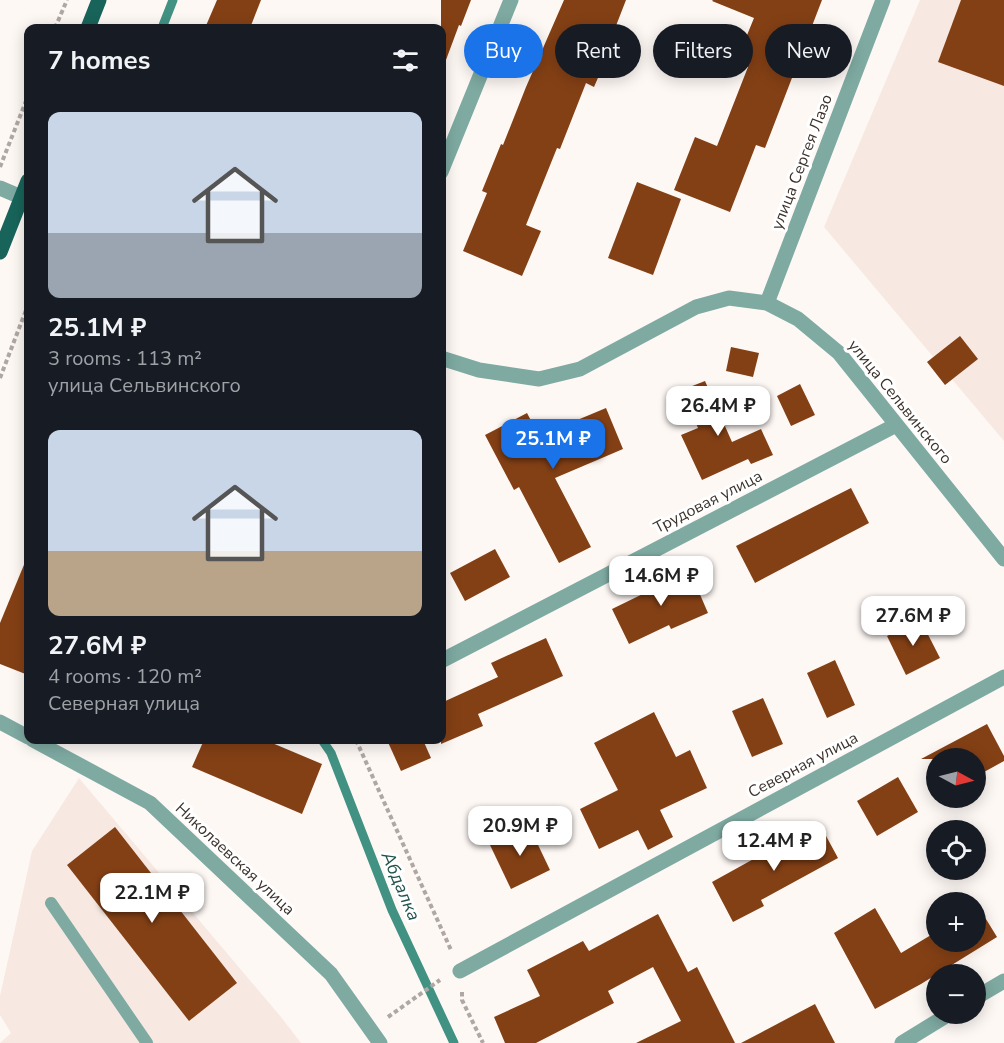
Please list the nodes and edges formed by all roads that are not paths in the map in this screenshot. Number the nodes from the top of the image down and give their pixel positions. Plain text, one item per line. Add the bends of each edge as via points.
1 (99, 0) edge
2 (511, 0) edge
3 (883, 0) edge
4 (90, 24) edge
5 (446, 160) edge
6 (0, 188) edge
7 (24, 199) edge
8 (24, 201) edge
9 (0, 252) edge
10 (767, 303) junction
11 (446, 359) edge
12 (897, 425) junction
13 (1004, 559) edge
14 (446, 658) edge
15 (1004, 676) edge
16 (0, 722) edge
17 (24, 735) edge
18 (40, 744) edge
19 (51, 903) dead end
20 (460, 971) road end
21 (1004, 981) edge
22 (986, 992) edge
23 (933, 1024) edge
24 (376, 1041) edge
25 (147, 1043) edge
26 (902, 1043) edge

1 - 4 main road
2 - 5 street
3 - 10 street, улица Сергея Лазо
6 - 7 street
8 - 9 main road
10 - 11 street, улица Сельвинского via 729,298 696,307 580,369 539,379 479,370
10 - 12 street, улица Сельвинского via 798,319 839,352
12 - 13 street, улица Сельвинского
12 - 14 street, Трудовая улица
15 - 20 street, Северная улица
16 - 17 street
18 - 24 street, Николаевская улица via 150,803 331,974
19 - 25 lane
21 - 22 street
23 - 26 street

